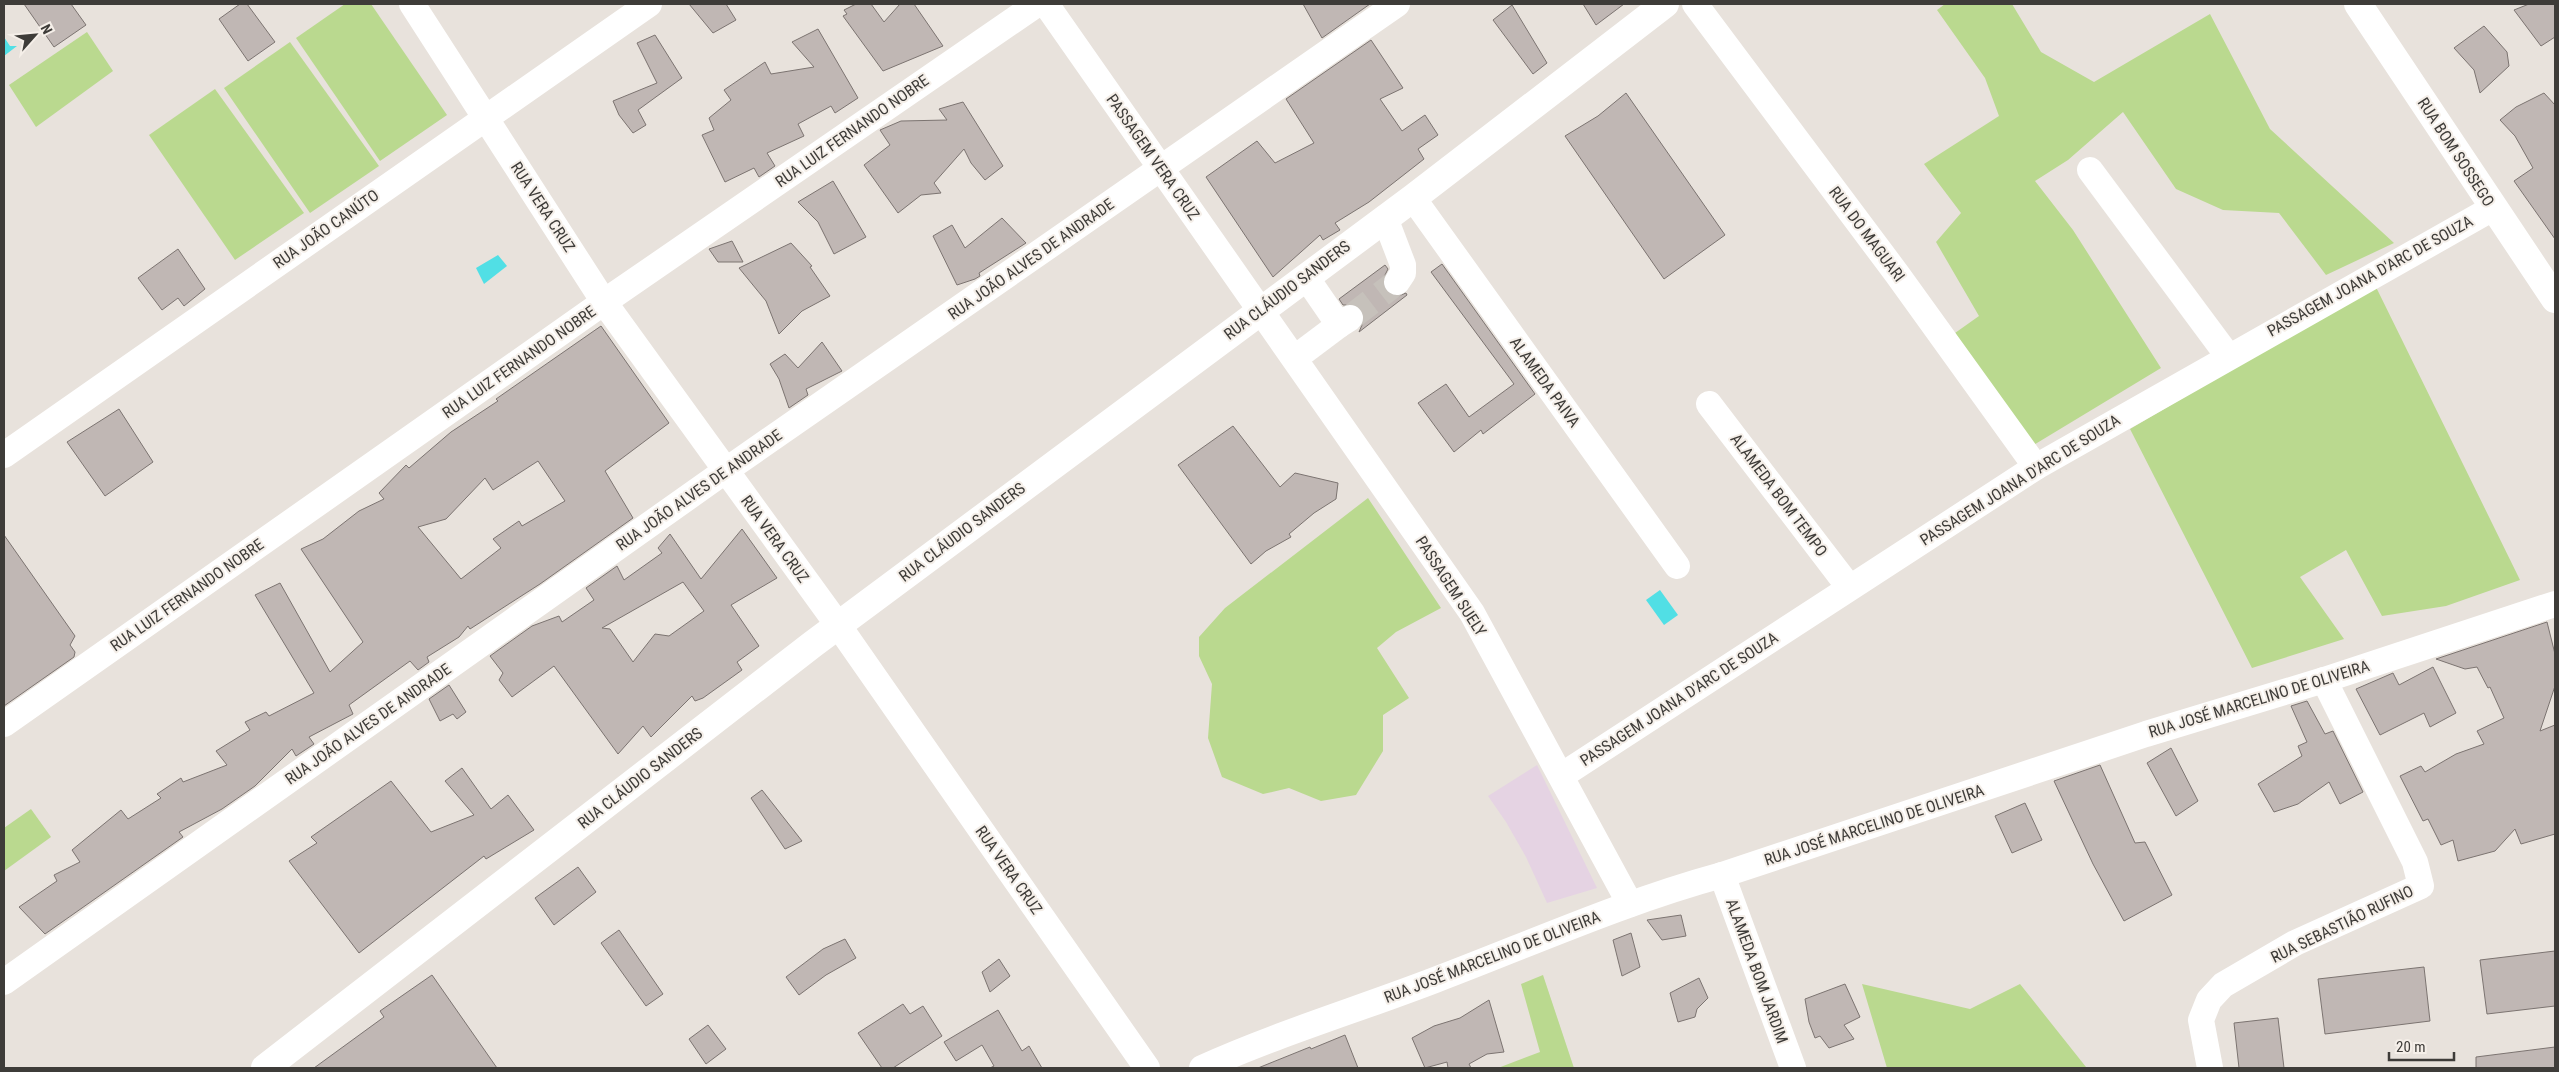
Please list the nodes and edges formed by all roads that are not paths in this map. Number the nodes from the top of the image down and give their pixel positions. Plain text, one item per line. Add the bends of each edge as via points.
1 (412, 4) edge
2 (649, 4) edge
3 (1037, 4) edge
4 (1046, 4) edge
5 (1397, 4) edge
6 (1665, 4) edge
7 (1695, 4) edge
8 (2358, 4) edge
9 (486, 118) junction
10 (1161, 168) junction
11 (2090, 170) dead end
12 (1412, 198) junction
13 (2493, 208) junction
14 (1385, 218) junction
15 (1306, 277) junction
16 (1397, 282) tunnel mouth
17 (2551, 285) edge
18 (604, 302) junction
19 (1261, 310) junction
20 (2228, 356) junction
21 (1295, 358) junction
22 (1709, 404) dead end
23 (4, 455) edge
24 (2036, 467) junction
25 (726, 471) junction
26 (1677, 566) dead end
27 (1849, 587) junction
28 (2555, 604) edge
29 (838, 625) junction
30 (2324, 680) junction
31 (4, 724) edge
32 (1561, 776) junction
33 (1722, 875) junction
34 (1630, 904) junction
35 (4, 982) edge
36 (1243, 1060) edge
37 (265, 1068) edge
38 (1147, 1068) edge
39 (1202, 1068) edge
40 (1793, 1068) edge
41 (2210, 1068) edge

1 - 9 street, RUA VERA CRUZ
2 - 9 street, RUA JOÃO CANÚTO
3 - 18 street, RUA LUIZ FERNANDO NOBRE
4 - 10 street, PASSAGEM VERA CRUZ
5 - 10 street, RUA JOÃO ALVES DE ANDRADE
6 - 12 main road, RUA CLÁUDIO SANDERS
7 - 24 street, RUA DO MAGUARI via 1897,274
8 - 13 main road, RUA BOM SOSSEGO
9 - 18 street, RUA VERA CRUZ
9 - 23 street, RUA JOÃO CANÚTO
10 - 19 street, PASSAGEM VERA CRUZ
10 - 25 street, RUA JOÃO ALVES DE ANDRADE
11 - 20 street
12 - 14 main road, RUA CLÁUDIO SANDERS
12 - 26 street, ALAMEDA PAIVA
13 - 17 main road, RUA BOM SOSSEGO
13 - 20 street, PASSAGEM JOANA D'ARC DE SOUZA
14 - 15 main road, RUA CLÁUDIO SANDERS
14 - 16 street via 1403,265 1403,273
15 - 19 main road, RUA CLÁUDIO SANDERS
15 - 21 street via 1344,322
18 - 25 street, RUA VERA CRUZ
18 - 31 street, RUA LUIZ FERNANDO NOBRE
19 - 21 street, PASSAGEM SUELY
19 - 29 main road, RUA CLÁUDIO SANDERS
20 - 24 street, PASSAGEM JOANA D'ARC DE SOUZA
21 - 32 street, PASSAGEM SUELY via 1472,613
22 - 27 street, ALAMEDA BOM TEMPO
24 - 27 street, PASSAGEM JOANA D'ARC DE SOUZA
25 - 29 street, RUA VERA CRUZ
25 - 35 street, RUA JOÃO ALVES DE ANDRADE
27 - 32 street, PASSAGEM JOANA D'ARC DE SOUZA
28 - 30 street, RUA JOSÉ MARCELINO DE OLIVEIRA
29 - 37 main road, RUA CLÁUDIO SANDERS
29 - 38 street, RUA VERA CRUZ
30 - 33 street, RUA JOSÉ MARCELINO DE OLIVEIRA via 2146,734
30 - 41 street, RUA SEBASTIÃO RUFINO via 2415,862 2421,886 2295,943 2223,985 2209,1000 2201,1020
32 - 34 street, PASSAGEM SUELY
33 - 34 street, RUA JOSÉ MARCELINO DE OLIVEIRA via 1668,889
33 - 40 street, ALAMEDA BOM JARDIM
34 - 36 street, RUA JOSÉ MARCELINO DE OLIVEIRA
36 - 39 street, RUA JOSÉ MARCELINO DE OLIVEIRA

